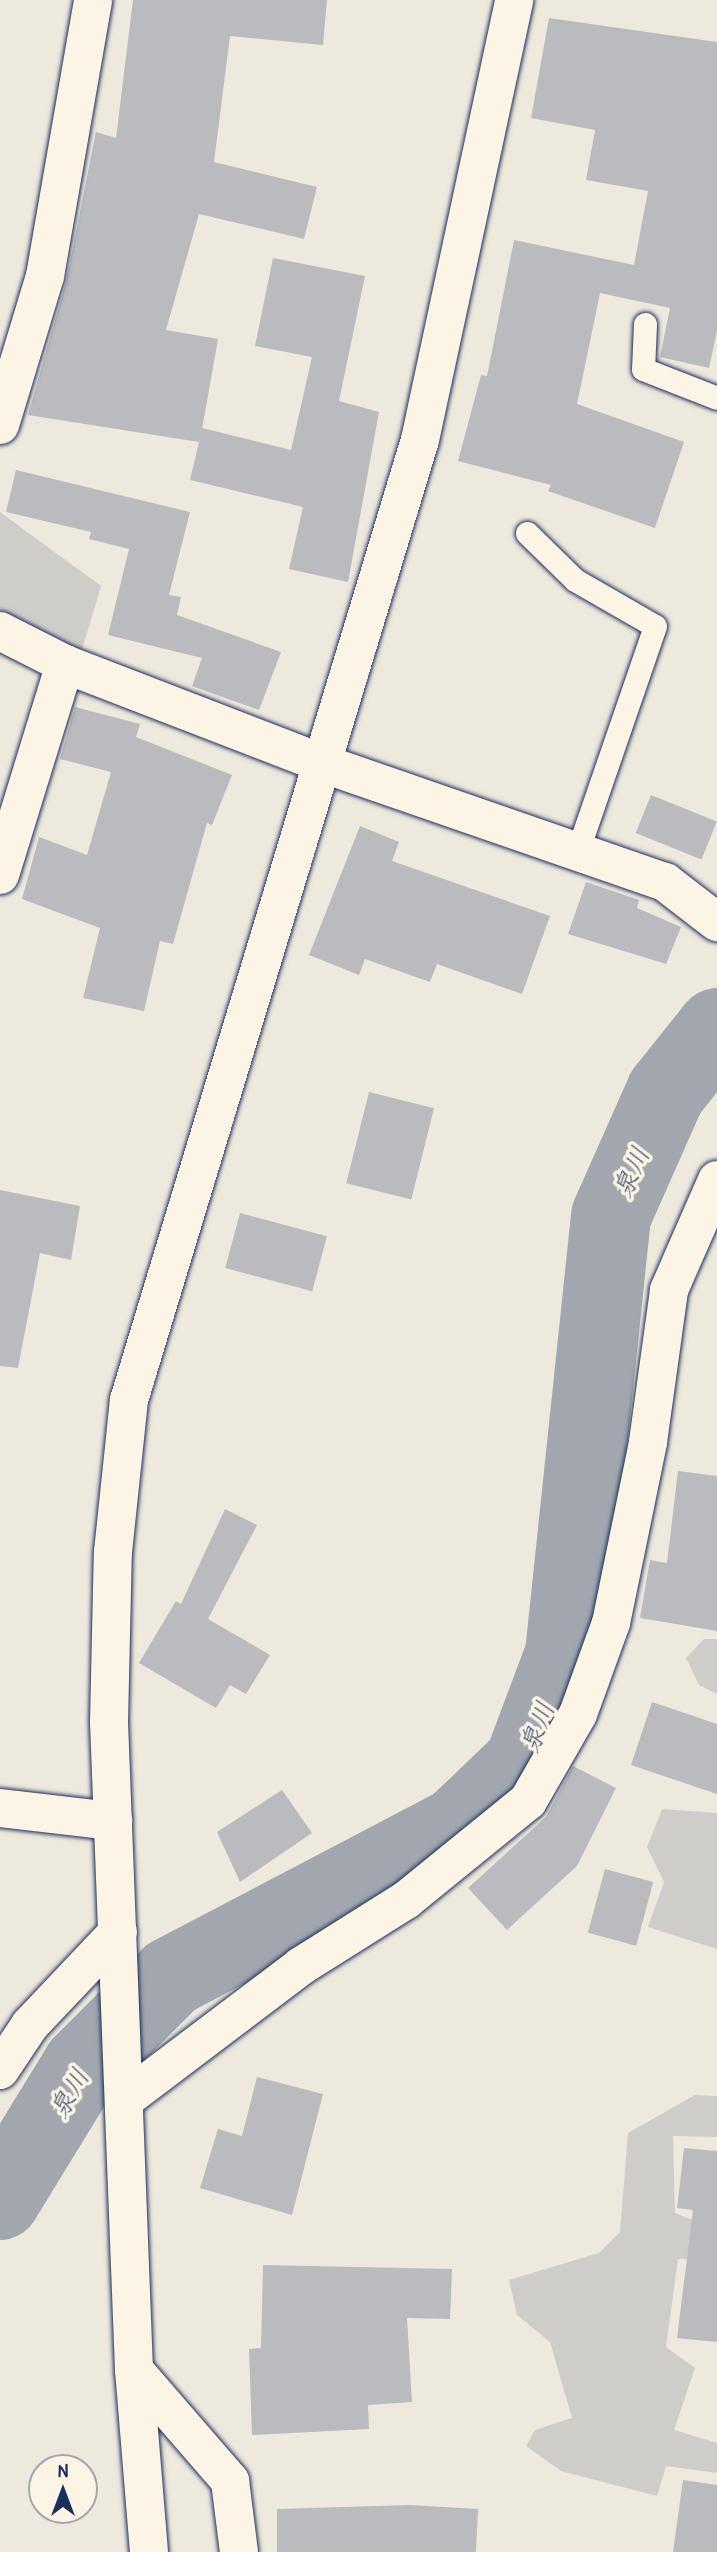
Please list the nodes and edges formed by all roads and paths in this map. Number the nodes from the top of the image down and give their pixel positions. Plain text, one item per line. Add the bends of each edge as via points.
1 (93, 0) edge
2 (514, 0) edge
3 (645, 324) dead end
4 (717, 398) edge
5 (0, 425) edge
6 (527, 533) dead end
7 (0, 631) edge
8 (65, 664) junction
9 (324, 764) junction
10 (577, 852) junction
11 (0, 875) edge
12 (715, 918) edge
13 (717, 1180) edge
14 (0, 1808) edge
15 (113, 1821) junction
16 (118, 1943) junction
17 (0, 2070) edge
18 (124, 2096) junction
19 (134, 2370) junction
20 (149, 2552) edge
21 (239, 2552) edge

1 - 5 street via 45,276
2 - 9 street via 420,440
3 - 4 lane via 643,369
6 - 10 lane via 575,580 654,626
7 - 8 street
8 - 9 street
8 - 11 street
9 - 10 street
9 - 15 street via 129,1400 113,1552
10 - 12 street via 665,882
13 - 18 street via 668,1290 648,1442 611,1623 578,1714 528,1801 406,1900 279,1982
14 - 15 street
15 - 16 street
16 - 17 street via 30,2025
16 - 18 street
18 - 19 street
19 - 20 street
19 - 21 street via 230,2481

